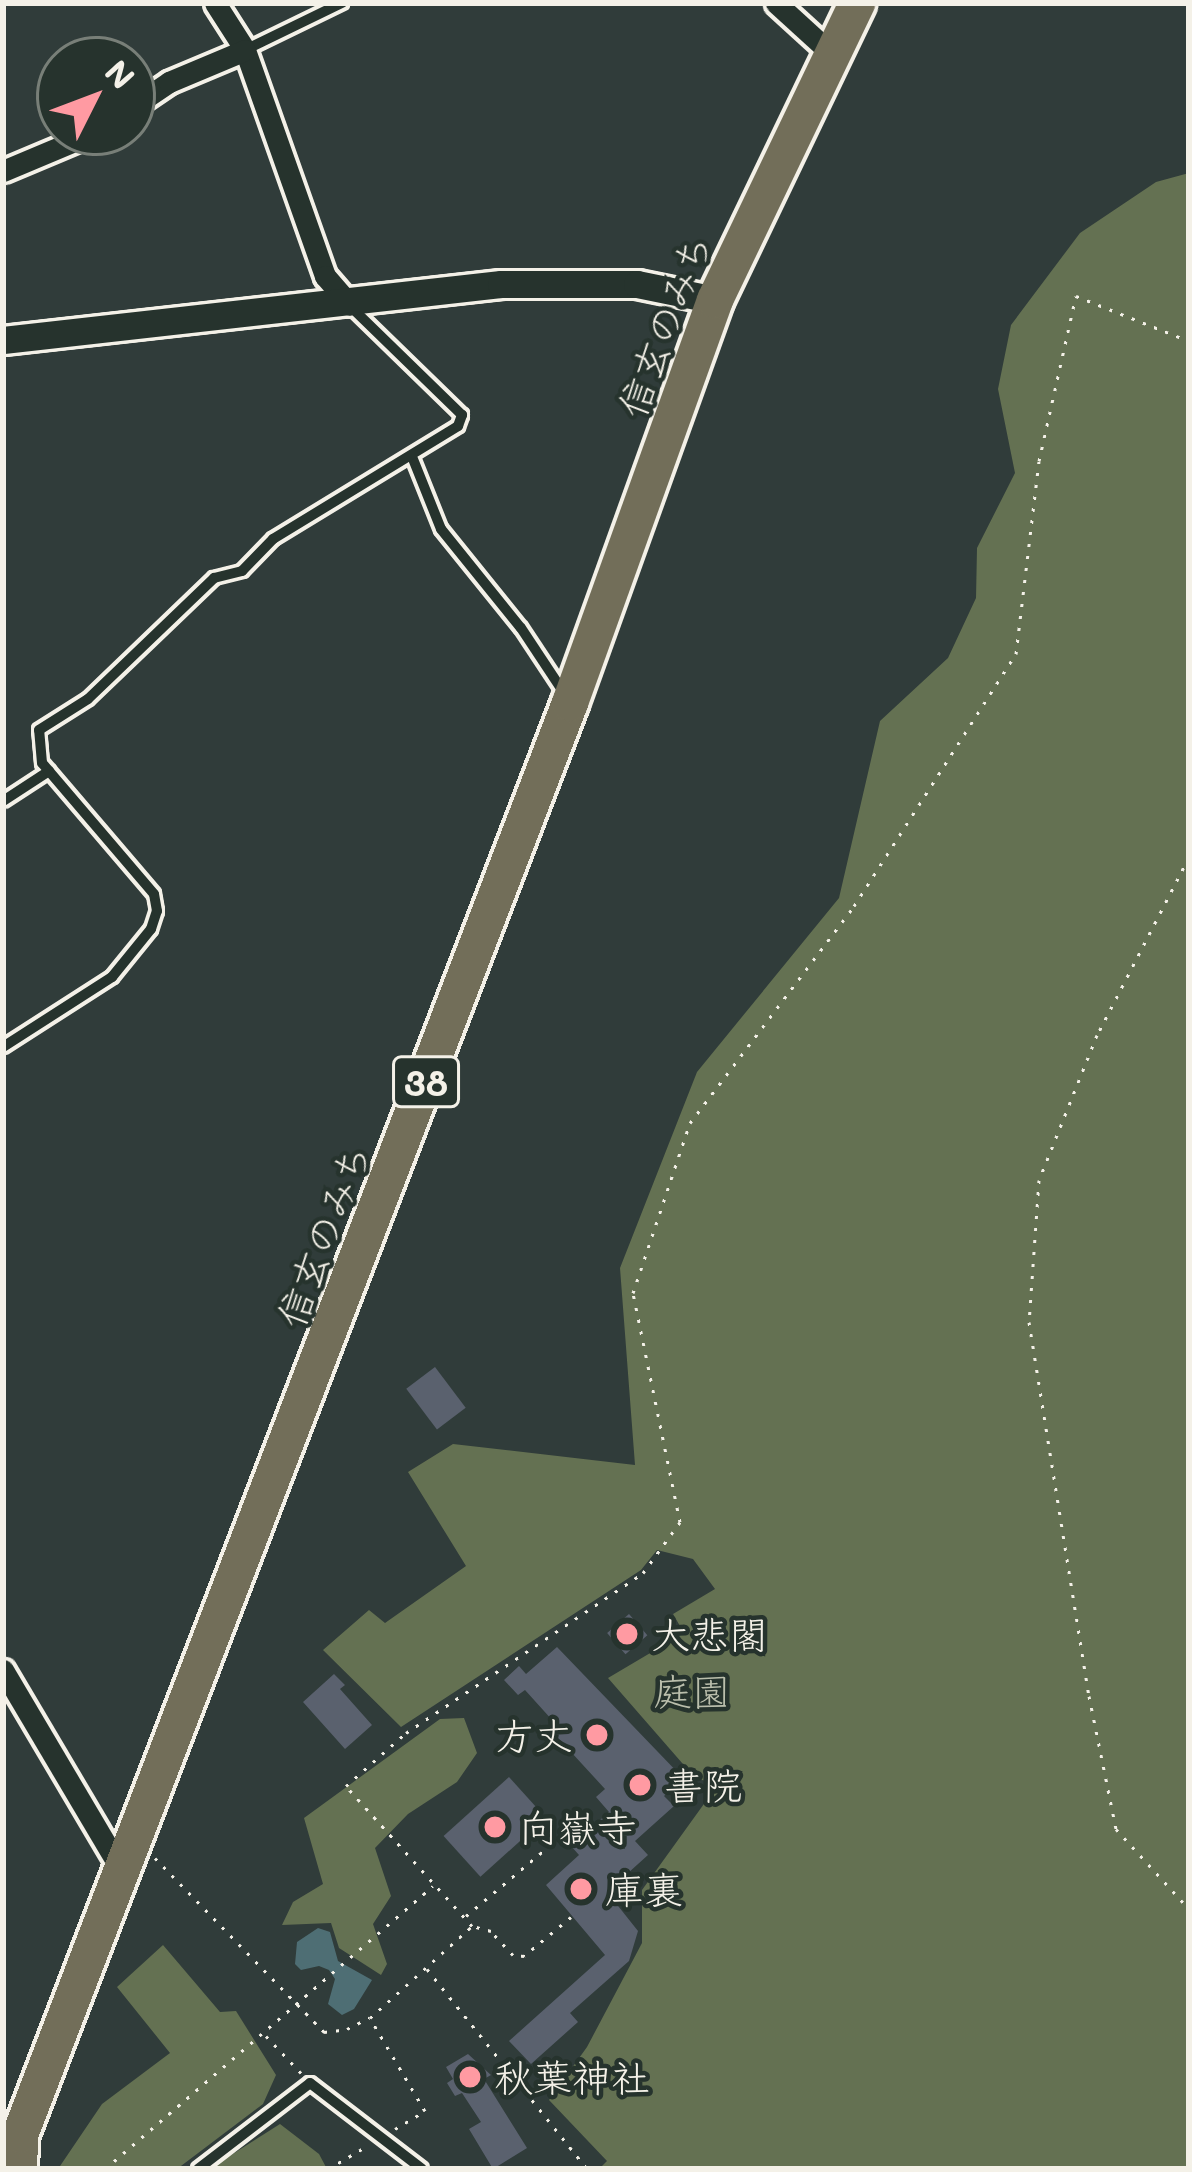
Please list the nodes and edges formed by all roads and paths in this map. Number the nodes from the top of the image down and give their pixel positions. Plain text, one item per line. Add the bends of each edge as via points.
1 (215, 3) edge
2 (342, 3) edge
3 (776, 3) edge
4 (857, 3) edge
5 (245, 50) junction
6 (833, 55) junction
7 (156, 91) edge
8 (39, 156) edge
9 (3, 171) edge
10 (715, 300) junction
11 (350, 305) junction
12 (3, 340) edge
13 (1189, 340) edge
14 (412, 459) junction
15 (570, 703) junction
16 (50, 770) junction
17 (3, 801) edge
18 (1189, 857) edge
19 (3, 1047) edge
20 (3, 1670) edge
21 (561, 1836) dead end
22 (138, 1840) junction
23 (124, 1875) junction
24 (434, 1884) junction
25 (1189, 1909) edge
26 (464, 1917) junction
27 (571, 1917) dead end
28 (472, 1926) junction
29 (425, 1968) junction
30 (296, 2007) junction
31 (370, 2018) junction
32 (264, 2034) junction
33 (310, 2083) junction
34 (379, 2139) junction
35 (19, 2169) edge
36 (106, 2169) edge
37 (198, 2169) edge
38 (328, 2169) edge
39 (422, 2169) edge
40 (587, 2169) edge

1 - 5 street
2 - 5 lane
3 - 6 street
4 - 6 main road, 信玄のみち / 38
5 - 7 street
5 - 11 street via 316,255
6 - 10 main road, 信玄のみち / 38
8 - 9 street
10 - 11 street via 637,284 501,284
10 - 15 main road, 信玄のみち / 38
11 - 12 street
11 - 14 lane via 462,415
13 - 24 path via 1076,296 1039,461 1016,654 854,906 690,1123 633,1293 680,1522 643,1573 406,1732 346,1786
14 - 15 lane via 441,530
14 - 16 lane via 273,538 242,571 214,578 88,699 40,730 42,763
15 - 22 main road, 信玄のみち / 38
16 - 17 lane
16 - 19 lane via 154,893 158,911 112,977
18 - 25 path via 1097,1035 1040,1180 1028,1322 1116,1829
20 - 23 street
21 - 26 path
22 - 23 main road, 信玄のみち / 38
22 - 30 path
23 - 35 main road, 信玄のみち / 38 via 20,2135
24 - 26 path
24 - 30 path
26 - 28 path
27 - 28 path via 524,1956
28 - 29 path
29 - 31 path
29 - 40 path
30 - 31 path via 324,2032
30 - 32 path
31 - 34 path via 425,2111
32 - 33 path
32 - 36 path
33 - 34 lane
33 - 37 lane
34 - 38 path
34 - 39 lane

